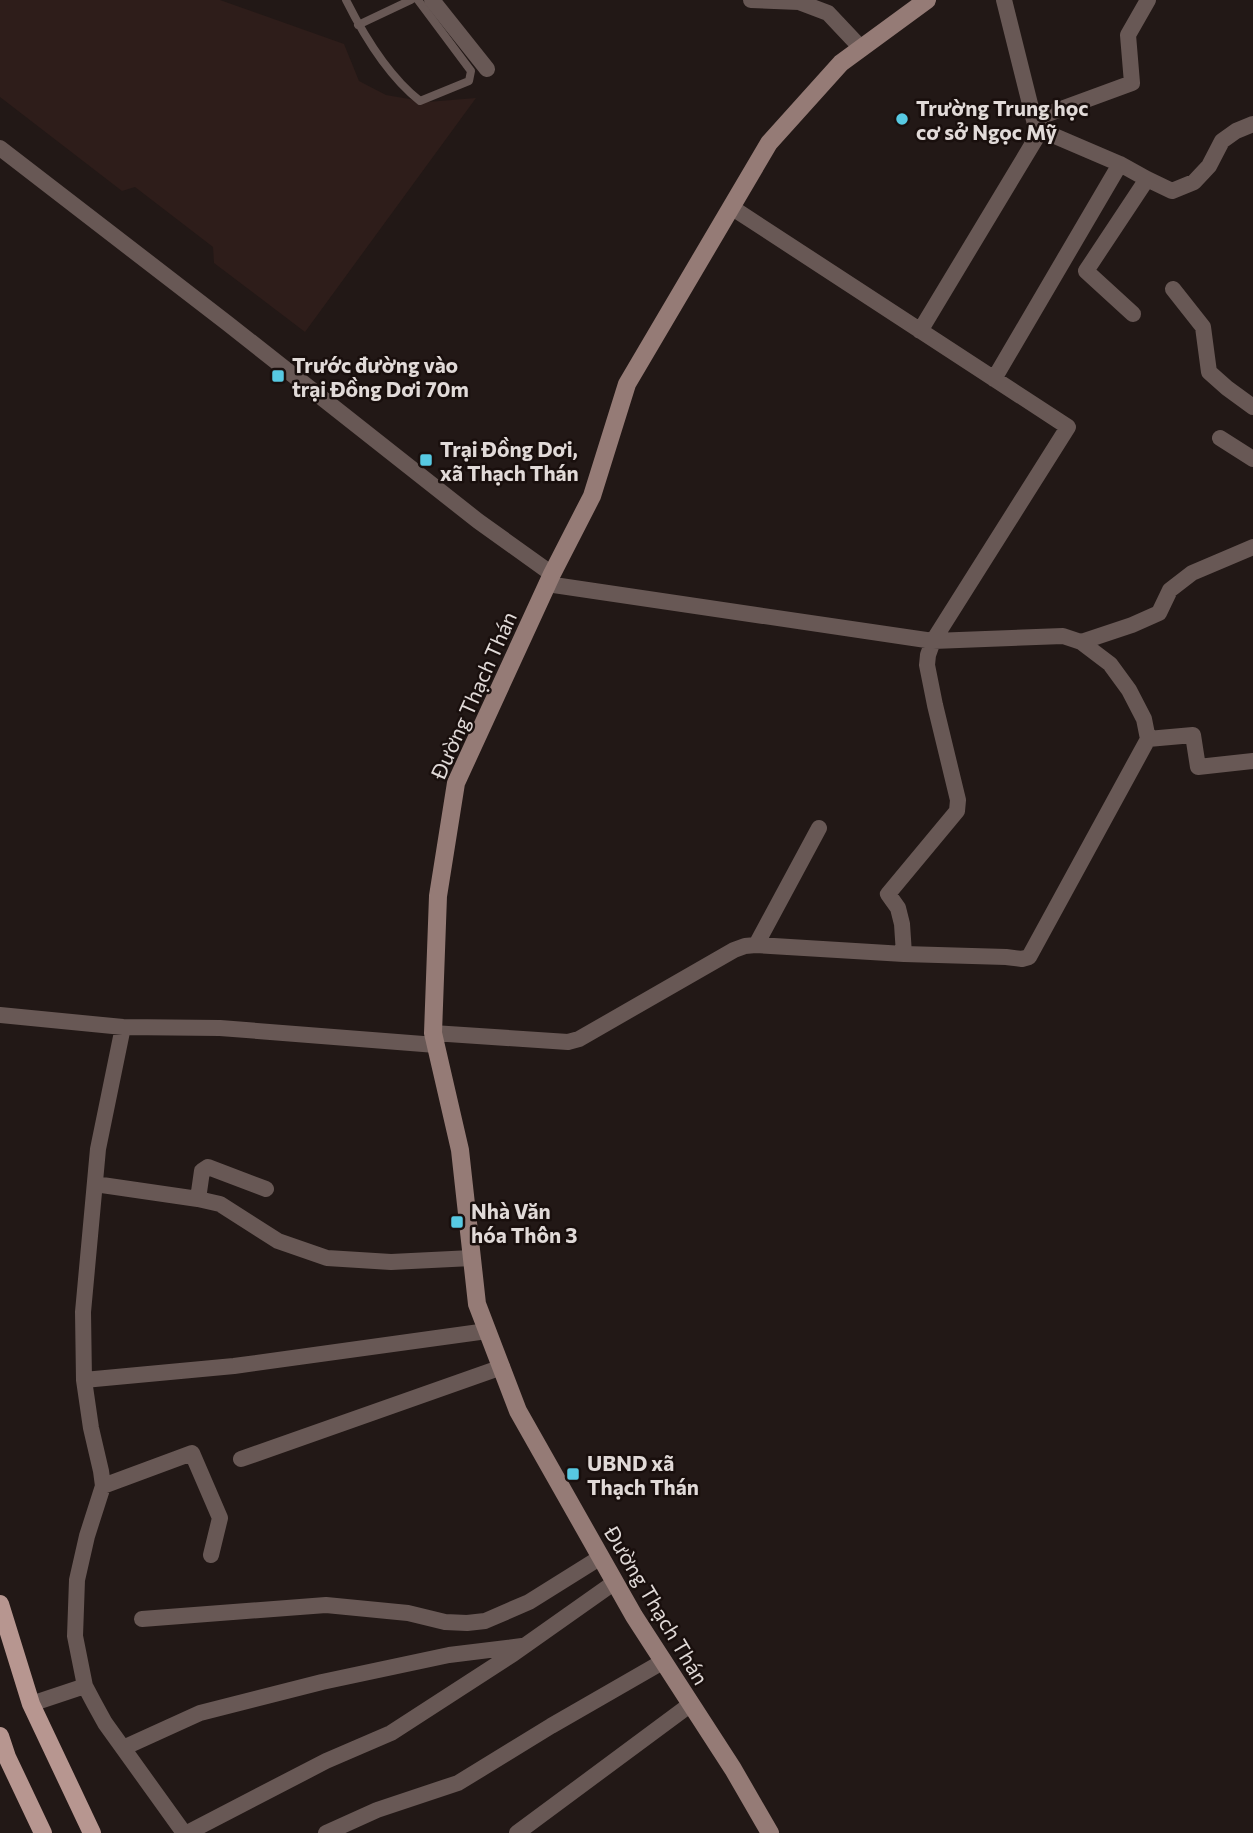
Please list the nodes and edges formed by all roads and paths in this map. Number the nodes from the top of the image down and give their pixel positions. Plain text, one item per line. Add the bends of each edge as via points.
1 (346, 0) edge
2 (411, 0) edge
3 (418, 0) edge
4 (432, 0) edge
5 (751, 0) edge
6 (927, 0) edge
7 (1004, 0) edge
8 (1148, 0) edge
9 (358, 25) junction
10 (862, 48) junction
11 (487, 69) dead end
12 (1253, 124) edge
13 (1037, 125) junction
14 (0, 148) edge
15 (1120, 164) junction
16 (1147, 179) junction
17 (731, 207) junction
18 (1173, 289) dead end
19 (1133, 313) dead end
20 (920, 331) junction
21 (994, 379) junction
22 (1253, 407) edge
23 (1220, 438) dead end
24 (1253, 459) edge
25 (1253, 547) edge
26 (550, 579) junction
27 (933, 641) junction
28 (1081, 642) junction
29 (1148, 739) junction
30 (1253, 761) edge
31 (819, 828) dead end
32 (756, 945) junction
33 (904, 954) junction
34 (0, 1015) edge
35 (122, 1027) junction
36 (434, 1039) junction
37 (95, 1184) junction
38 (267, 1189) dead end
39 (198, 1199) junction
40 (472, 1258) junction
41 (487, 1331) junction
42 (502, 1367) junction
43 (84, 1380) junction
44 (241, 1459) dead end
45 (103, 1486) junction
46 (211, 1555) dead end
47 (601, 1557) junction
48 (615, 1582) junction
49 (0, 1604) edge
50 (142, 1619) dead end
51 (525, 1645) junction
52 (664, 1661) junction
53 (85, 1685) junction
54 (31, 1704) junction
55 (691, 1704) junction
56 (0, 1736) edge
57 (123, 1748) junction
58 (180, 1832) edge
59 (43, 1833) edge
60 (92, 1833) edge
61 (326, 1833) edge
62 (517, 1833) edge
63 (770, 1833) edge

1 - 9 lane
2 - 9 lane
3 - 9 lane via 471,71 469,80 420,101 405,90
4 - 11 street
5 - 10 street via 799,2 828,13
6 - 10 street, Đường Thạch Thán
7 - 13 street
8 - 13 street via 1128,35 1132,83
10 - 17 street, Đường Thạch Thán via 841,63 769,143
12 - 16 street via 1222,141 1194,183 1172,191
13 - 15 street
13 - 20 street
14 - 26 street
15 - 16 street
15 - 21 street
16 - 19 street via 1086,271
17 - 20 street
17 - 26 street, Đường Thạch Thán via 627,384 592,496
18 - 22 street via 1203,327 1209,372
20 - 21 street
21 - 27 street via 1068,427
23 - 24 street
25 - 28 street via 1192,573 1170,590 1159,612
26 - 27 street
26 - 36 street, Đường Thạch Thán via 456,783 438,896
27 - 28 street via 1063,636
27 - 33 street via 927,665 957,811 888,894 898,908
28 - 29 street via 1110,664 1129,690 1144,719
29 - 30 street via 1193,735 1199,767
29 - 33 street via 1029,957
31 - 32 street
32 - 33 street
32 - 36 street via 734,950 579,1039
34 - 35 street
35 - 36 street
35 - 37 street
36 - 40 street, Đường Thạch Thán via 460,1150
37 - 39 street
37 - 43 street via 83,1312
38 - 39 street via 208,1167 202,1171
39 - 40 street via 220,1204 278,1241 327,1258 391,1262
40 - 41 street, Đường Thạch Thán via 477,1304
41 - 42 street, Đường Thạch Thán
41 - 43 street via 234,1366
42 - 44 street
42 - 47 street, Đường Thạch Thán via 518,1411
43 - 45 street
45 - 46 street via 192,1453 220,1518
45 - 53 street via 78,1580 75,1636
47 - 48 street, Đường Thạch Thán
47 - 50 street via 529,1602 485,1621 445,1622 408,1613 326,1605
48 - 51 street
48 - 52 street, Đường Thạch Thán
49 - 54 main road
51 - 57 street via 449,1655 308,1685 200,1713
51 - 58 street via 391,1733
52 - 55 street, Đường Thạch Thán
52 - 61 street via 458,1783
53 - 54 street
53 - 57 street
54 - 60 main road
55 - 62 street
55 - 63 street, Đường Thạch Thán
56 - 59 main road
57 - 58 street

